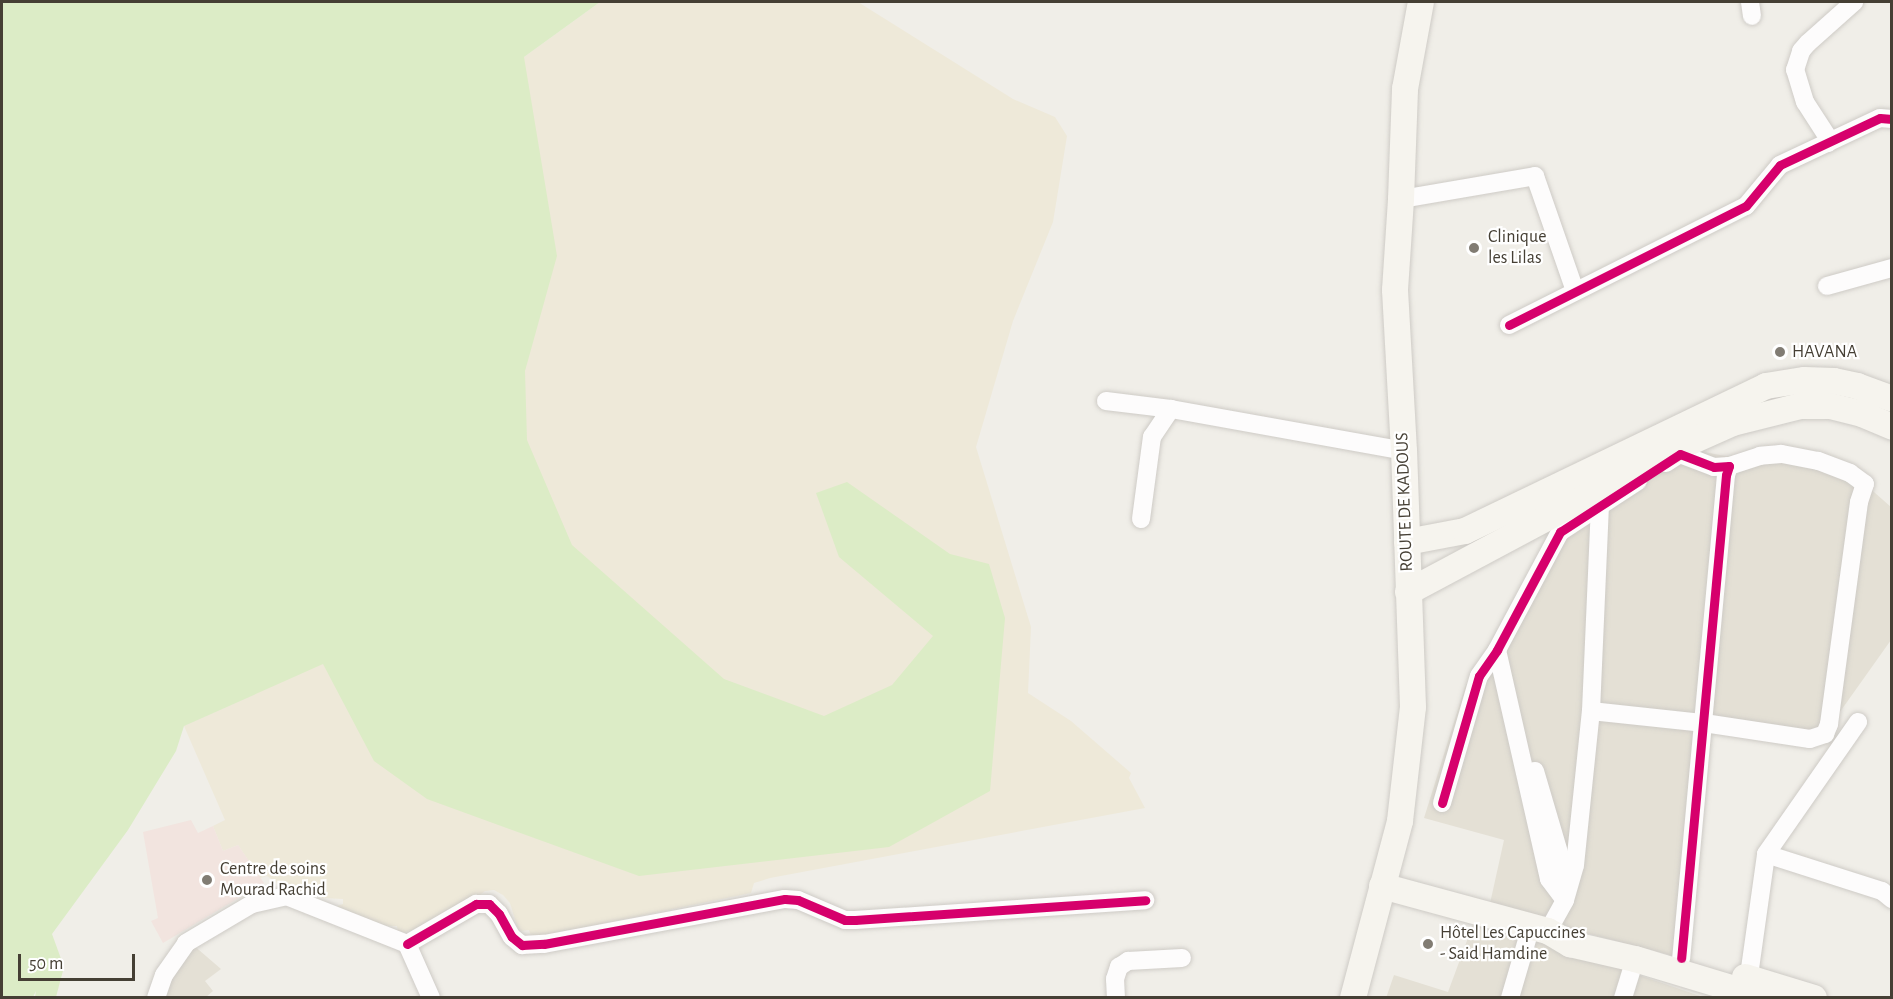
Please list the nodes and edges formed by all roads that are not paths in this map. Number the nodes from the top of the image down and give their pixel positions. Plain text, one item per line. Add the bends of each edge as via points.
1 (1421, 2) edge
2 (1854, 2) edge
3 (1892, 119) edge
4 (1828, 143) junction
5 (1401, 199) junction
6 (1892, 268) edge
7 (1827, 286) dead end
8 (1575, 291) junction
9 (1509, 325) dead end
10 (1892, 399) edge
11 (1106, 401) dead end
12 (1171, 409) junction
13 (1892, 427) edge
14 (1404, 452) junction
15 (1729, 466) junction
16 (1600, 506) junction
17 (1140, 519) dead end
18 (1407, 542) junction
19 (1408, 592) junction
20 (1497, 650) junction
21 (1591, 711) junction
22 (1858, 722) dead end
23 (1704, 723) junction
24 (1442, 803) dead end
25 (1766, 854) junction
26 (1382, 886) junction
27 (1567, 894) junction
28 (1892, 899) edge
29 (1145, 900) dead end
30 (1540, 928) junction
31 (407, 944) junction
32 (1182, 958) dead end
33 (1681, 958) junction
34 (1635, 959) junction
35 (1751, 992) edge
36 (156, 998) edge
37 (431, 998) edge
38 (1116, 998) edge
39 (1353, 998) edge
40 (1510, 998) edge
41 (1623, 998) edge
42 (1814, 998) edge

1 - 5 street, ROUTE DE KADOUS via 1405,89
2 - 4 street via 1801,51 1795,70 1805,102
3 - 4 street via 1880,118
4 - 8 street via 1780,165 1746,206
5 - 8 street via 1535,176
5 - 14 street, ROUTE DE KADOUS via 1395,290
6 - 7 street
8 - 9 street
10 - 18 street via 1834,381 1805,380 1766,386 1465,531
11 - 12 street
12 - 14 street
12 - 17 street via 1152,437
13 - 19 street via 1830,406 1800,406 1733,423 1681,446
14 - 18 street, ROUTE DE KADOUS
15 - 16 street via 1714,467 1680,454
15 - 23 street
15 - 23 street via 1781,454 1818,461 1850,473 1865,484 1859,502 1825,734 1810,739
16 - 20 street via 1560,532
16 - 21 street
18 - 19 street, ROUTE DE KADOUS
19 - 26 street, ROUTE DE KADOUS via 1413,707 1400,821
20 - 24 street via 1479,676
20 - 27 street via 1558,841
21 - 23 street
21 - 27 street via 1575,865
22 - 25 street
23 - 33 street
25 - 28 street via 1882,891
25 - 35 street
26 - 30 street
26 - 39 street, ROUTE DE KADOUS
27 - 30 street
29 - 31 street via 845,920 798,900 785,899 522,945 489,904 476,904
30 - 33 street via 1573,930
30 - 34 street via 1570,944
30 - 40 street
31 - 36 street via 304,902 286,896 272,897 252,904 186,943 164,975
31 - 37 street
32 - 38 street via 1128,961 1119,967 1115,979
33 - 35 street
34 - 35 street
34 - 41 street
35 - 42 street

